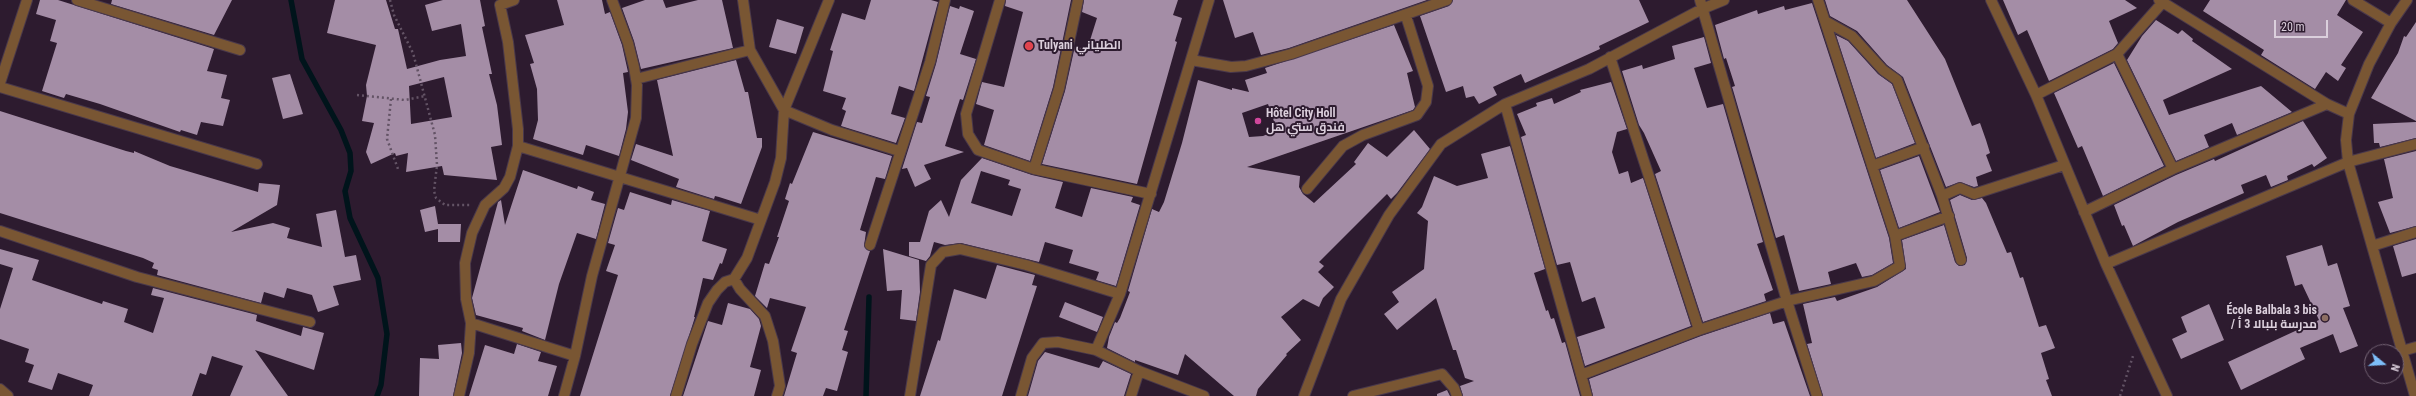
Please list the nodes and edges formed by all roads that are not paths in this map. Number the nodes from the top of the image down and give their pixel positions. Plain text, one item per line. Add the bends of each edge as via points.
1 (27, 0) edge
2 (77, 0) edge
3 (514, 0) edge
4 (612, 0) edge
5 (743, 0) edge
6 (829, 0) edge
7 (945, 0) edge
8 (1000, 0) edge
9 (1078, 0) edge
10 (1209, 0) edge
11 (1448, 0) edge
12 (1724, 0) edge
13 (1818, 0) edge
14 (1991, 0) edge
15 (2353, 0) edge
16 (2407, 0) edge
17 (2161, 1) edge
18 (499, 2) edge
19 (103, 4) edge
20 (1701, 4) edge
21 (1406, 16) junction
22 (1825, 21) junction
23 (2391, 23) junction
24 (240, 50) dead end
25 (750, 50) junction
26 (2116, 54) junction
27 (1610, 57) junction
28 (1192, 60) junction
29 (636, 79) junction
30 (0, 83) edge
31 (0, 87) edge
32 (2036, 95) junction
33 (1505, 104) junction
34 (2327, 104) junction
35 (784, 110) junction
36 (2349, 114) junction
37 (2416, 144) edge
38 (518, 146) junction
39 (1924, 147) junction
40 (899, 151) junction
41 (2348, 162) junction
42 (257, 164) dead end
43 (2064, 165) junction
44 (1872, 166) junction
45 (1034, 169) junction
46 (2173, 169) junction
47 (619, 176) junction
48 (1307, 189) dead end
49 (1151, 194) junction
50 (1942, 196) junction
51 (2084, 212) junction
52 (1948, 216) junction
53 (761, 220) junction
54 (0, 231) edge
55 (2416, 232) edge
56 (1895, 236) junction
57 (870, 245) dead end
58 (2372, 246) junction
59 (1962, 260) dead end
60 (2106, 264) junction
61 (734, 279) junction
62 (1120, 294) junction
63 (1787, 301) junction
64 (310, 322) dead end
65 (471, 323) junction
66 (1699, 330) junction
67 (2400, 344) edge
68 (2416, 347) edge
69 (1096, 350) junction
70 (2404, 350) edge
71 (575, 356) junction
72 (2404, 358) edge
73 (1139, 371) junction
74 (1581, 375) junction
75 (0, 389) edge
76 (8, 396) edge
77 (459, 396) edge
78 (564, 396) edge
79 (676, 396) edge
80 (777, 396) edge
81 (910, 396) edge
82 (1021, 396) edge
83 (1131, 396) edge
84 (1204, 396) edge
85 (1304, 396) edge
86 (1353, 396) edge
87 (1457, 396) edge
88 (1587, 396) edge
89 (1817, 396) edge
90 (2166, 396) edge
91 (2415, 396) edge

1 - 30 street
2 - 19 street
3 - 18 street
4 - 29 street via 628,43
5 - 25 street
6 - 35 street
7 - 40 street via 930,62
8 - 45 street via 966,114 968,134 978,150
9 - 45 street via 1059,89
10 - 28 street
11 - 21 street
12 - 20 street
13 - 22 street
14 - 32 street
15 - 23 street
16 - 23 street
17 - 26 street
17 - 34 street
18 - 38 street via 508,42
19 - 24 street
20 - 27 street
20 - 63 street
21 - 28 street via 1246,66 1231,67
21 - 48 street via 1428,86 1426,102 1417,115 1363,135 1343,146
22 - 39 street via 1852,36 1883,70 1897,80
22 - 44 street
23 - 36 street via 2369,64
25 - 29 street
25 - 35 street
26 - 32 street
26 - 46 street
27 - 33 street
27 - 66 street
28 - 49 street
29 - 47 street via 636,118 633,137
31 - 42 street
32 - 43 street
33 - 74 street
33 - 85 street via 1441,144 1389,215 1341,299
34 - 36 street
34 - 46 street
35 - 40 street via 832,130
35 - 53 street via 781,158
36 - 41 street via 2346,140
37 - 41 street
38 - 47 street
38 - 65 street via 510,177 504,188 485,205 472,234 466,263 466,299
39 - 44 street
39 - 50 street
40 - 57 street
41 - 58 street
41 - 60 street
43 - 50 street via 1974,194 1960,188
43 - 51 street
44 - 56 street
45 - 49 street
46 - 51 street
47 - 53 street
47 - 71 street via 592,276
49 - 62 street
50 - 52 street
51 - 60 street
52 - 56 street
52 - 59 street
53 - 61 street via 747,258
54 - 64 street via 137,277
55 - 58 street
56 - 63 street via 1900,266 1874,281
58 - 67 street
60 - 90 street
61 - 79 street via 725,282 708,303
61 - 80 street via 765,316 773,340 780,386
62 - 69 street
62 - 81 street via 1026,265 960,249 943,252 931,265
63 - 66 street
63 - 89 street
65 - 71 street
65 - 77 street via 469,353
66 - 74 street
68 - 70 street
69 - 73 street
69 - 82 street via 1058,342 1043,343 1032,358
71 - 78 street
72 - 91 street
73 - 83 street
73 - 84 street
74 - 88 street
75 - 76 street
86 - 87 street via 1442,374 1454,388

